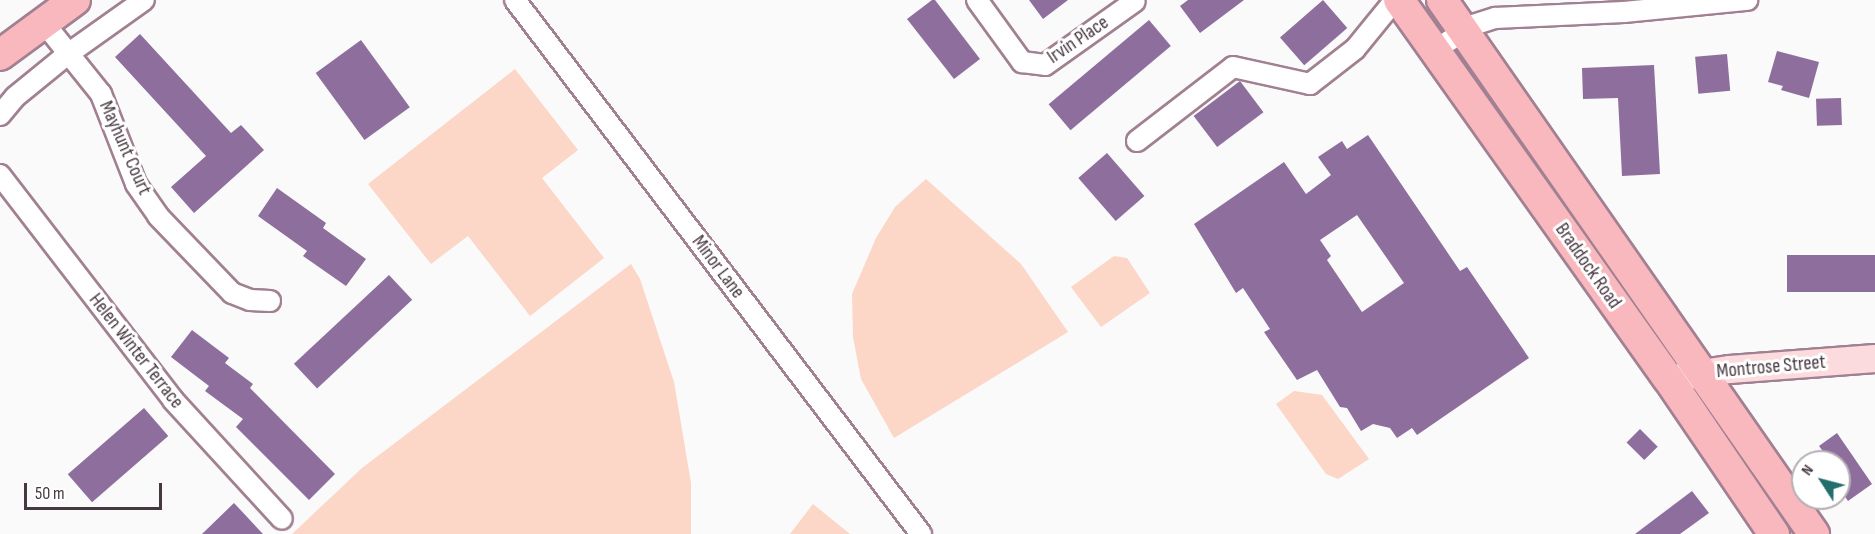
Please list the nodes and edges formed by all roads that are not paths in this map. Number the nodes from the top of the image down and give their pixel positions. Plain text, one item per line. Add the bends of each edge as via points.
1 (75, 0) edge
2 (144, 0) edge
3 (515, 0) edge
4 (976, 0) edge
5 (1397, 0) edge
6 (1442, 0) edge
7 (1747, 0) edge
8 (1135, 1) edge
9 (44, 23) junction
10 (1464, 31) junction
11 (1435, 50) junction
12 (68, 54) junction
13 (0, 55) edge
14 (0, 115) edge
15 (1137, 141) dead end
16 (0, 175) edge
17 (270, 301) dead end
18 (1875, 358) edge
19 (1703, 373) junction
20 (1668, 378) junction
21 (282, 519) dead end
22 (1799, 528) edge
23 (921, 534) edge
24 (1774, 534) edge

1 - 9 main road
2 - 12 street
3 - 23 street, Minor Lane
4 - 8 street, Irvin Place via 1022,62 1045,66
5 - 11 main road, Braddock Road
5 - 15 street via 1355,49 1310,84 1233,66
6 - 10 main road, Braddock Road
7 - 10 street via 1624,12 1514,15
9 - 12 street, Mayhunt Court
9 - 13 main road
10 - 11 street
10 - 19 main road, Braddock Road
11 - 20 main road, Braddock Road
12 - 14 street via 15,97
12 - 17 street, Mayhunt Court via 100,94 136,184 158,216 232,293 250,300
16 - 21 street, Helen Winter Terrace via 173,400
18 - 19 street, Montrose Street
19 - 20 street, Montrose Street
19 - 22 main road, Braddock Road
20 - 24 main road, Braddock Road

